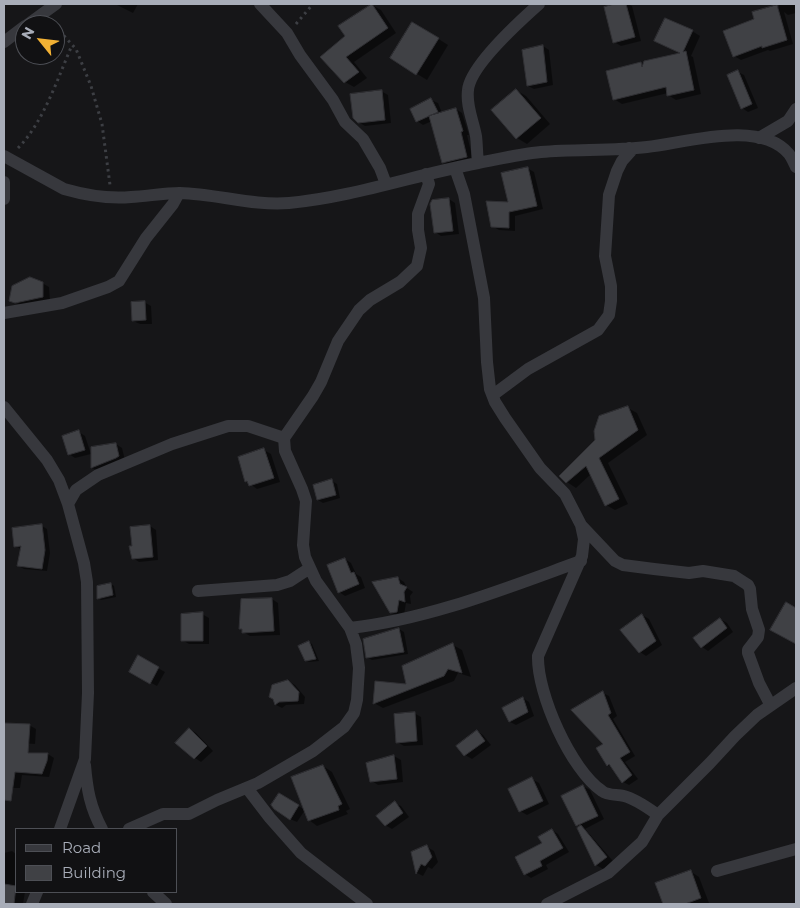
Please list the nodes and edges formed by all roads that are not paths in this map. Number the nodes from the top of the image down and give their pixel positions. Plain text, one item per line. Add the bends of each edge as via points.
1 (56, 4) edge
2 (260, 4) edge
3 (539, 4) edge
4 (44, 8) edge
5 (15, 34) edge
6 (4, 42) edge
7 (796, 109) edge
8 (759, 138) junction
9 (629, 148) junction
10 (6, 157) edge
11 (478, 163) junction
12 (796, 167) edge
13 (454, 168) junction
14 (426, 174) junction
15 (386, 184) junction
16 (179, 193) junction
17 (4, 313) edge
18 (492, 395) junction
19 (4, 407) edge
20 (284, 438) junction
21 (68, 504) junction
22 (581, 525) junction
23 (580, 561) junction
24 (310, 568) junction
25 (198, 591) dead end
26 (350, 628) junction
27 (796, 688) edge
28 (770, 704) junction
29 (85, 759) junction
30 (248, 788) junction
31 (658, 814) junction
32 (60, 828) edge
33 (101, 828) edge
34 (131, 828) edge
35 (796, 849) edge
36 (717, 871) dead end
37 (153, 893) edge
38 (166, 904) edge
39 (367, 904) edge
40 (547, 904) edge

1 - 4 street
2 - 15 street via 287,33 345,122 363,139
3 - 11 street via 513,27 472,77 468,88 469,113 476,135
5 - 6 street
7 - 8 street via 788,121
8 - 9 street via 716,135
8 - 12 street via 783,148
9 - 11 street via 541,152
9 - 18 street via 631,151 617,171 609,195 605,256 611,286 609,315 598,330 528,369
10 - 16 street via 64,188 112,197
11 - 13 street
13 - 14 street
13 - 18 street via 464,194 481,280
14 - 15 street
14 - 20 street via 429,184 418,214 422,248 417,266 359,310 338,342 321,382
15 - 16 street via 288,203 260,203
16 - 17 street via 119,281 62,303
18 - 22 street via 516,436 565,494
19 - 21 street via 47,460
20 - 21 street via 248,426 228,426 172,444 98,475 76,490
20 - 24 street via 284,451 306,501 304,545
21 - 29 street via 84,563 88,599
22 - 23 street via 584,539
22 - 28 street via 615,561 624,565 689,573 703,571 734,576 748,585 759,630 758,638 748,653
23 - 26 street via 464,603 378,625
23 - 31 street via 538,656 546,701 568,751 600,790 628,798
24 - 25 street via 277,585
24 - 26 street
26 - 30 street via 359,668 357,700 350,720 313,751
27 - 28 street
28 - 31 street
29 - 32 street
29 - 33 street via 93,813
30 - 34 street via 189,814 163,814
30 - 39 street via 302,853
31 - 40 street via 642,842 608,873
35 - 36 street
37 - 38 street

